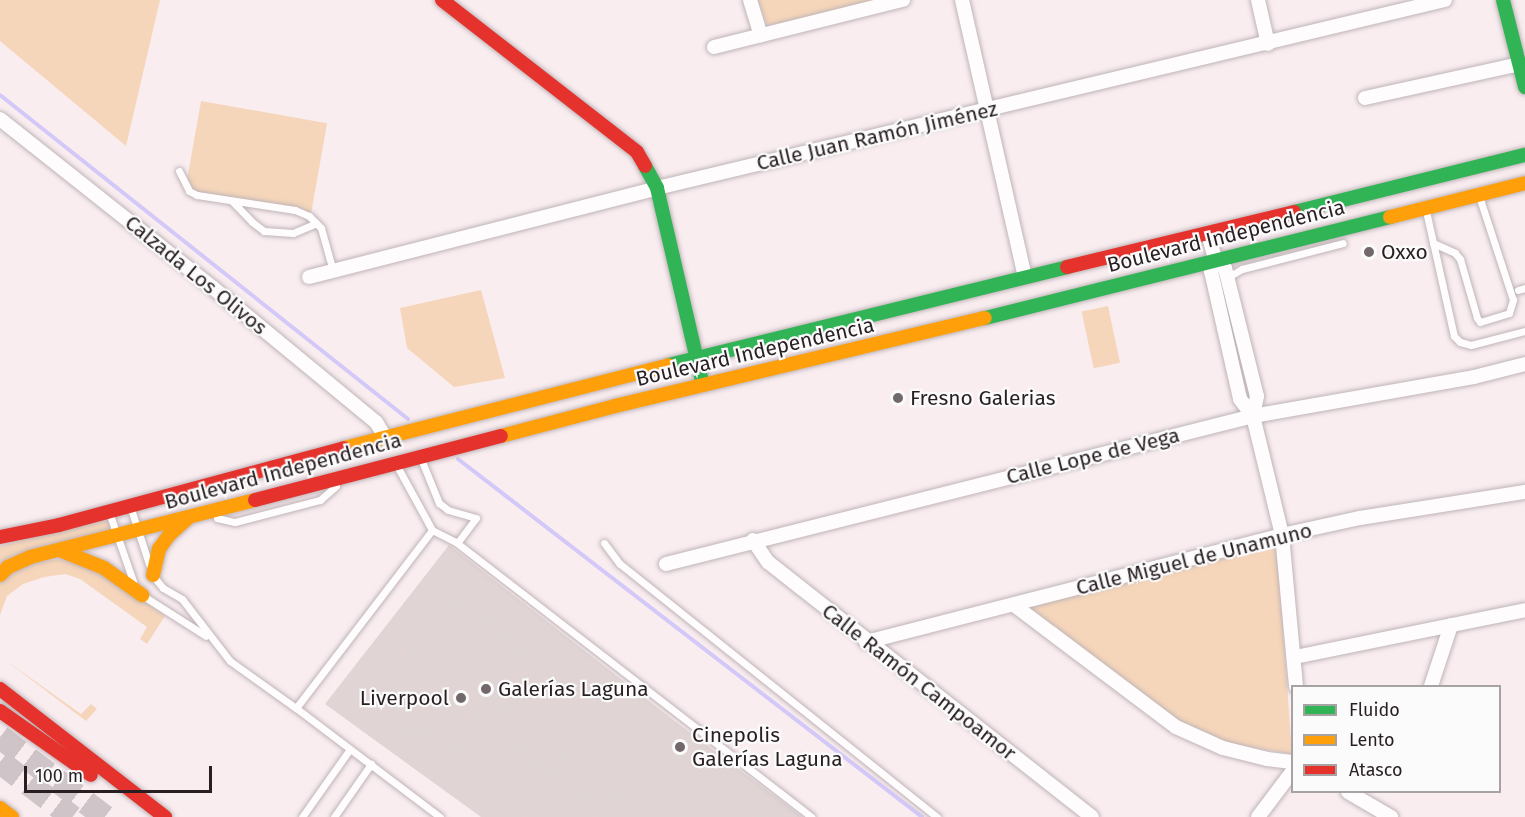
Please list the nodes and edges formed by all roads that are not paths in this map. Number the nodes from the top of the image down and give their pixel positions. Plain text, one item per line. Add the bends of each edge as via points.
1 (750, 0) edge
2 (903, 0) edge
3 (962, 0) edge
4 (1258, 0) edge
5 (1445, 0) edge
6 (1503, 0) edge
7 (451, 3) edge
8 (761, 35) junction
9 (1268, 44) junction
10 (714, 47) dead end
11 (1519, 64) junction
12 (1525, 87) edge
13 (1365, 98) dead end
14 (987, 109) junction
15 (0, 119) edge
16 (1525, 155) edge
17 (1525, 169) edge
18 (179, 171) dead end
19 (1525, 183) edge
20 (657, 188) junction
21 (1479, 195) junction
22 (232, 201) junction
23 (1431, 207) junction
24 (316, 223) junction
25 (1208, 234) junction
26 (1343, 243) dead end
27 (1433, 243) junction
28 (1113, 256) junction
29 (1215, 260) junction
30 (333, 271) junction
31 (309, 277) dead end
32 (1025, 278) junction
33 (1227, 278) junction
34 (1018, 293) dead end
35 (999, 300) dead end
36 (1041, 303) junction
37 (1238, 321) junction
38 (1223, 324) junction
39 (1525, 331) edge
40 (922, 334) junction
41 (696, 358) junction
42 (1525, 364) edge
43 (703, 386) junction
44 (509, 406) junction
45 (1253, 417) junction
46 (385, 437) junction
47 (442, 451) junction
48 (420, 458) junction
49 (396, 464) junction
50 (1525, 492) edge
51 (129, 504) junction
52 (108, 510) junction
53 (194, 517) junction
54 (432, 530) junction
55 (138, 531) junction
56 (1282, 535) junction
57 (117, 536) junction
58 (0, 537) edge
59 (753, 540) junction
60 (457, 543) junction
61 (604, 543) dead end
62 (62, 551) junction
63 (666, 564) dead end
64 (0, 575) edge
65 (153, 575) junction
66 (142, 595) junction
67 (1014, 605) junction
68 (1525, 610) edge
69 (1452, 625) junction
70 (210, 639) junction
71 (867, 642) junction
72 (1295, 657) junction
73 (1296, 685) edge
74 (1432, 685) edge
75 (0, 689) edge
76 (296, 708) junction
77 (0, 711) edge
78 (350, 749) junction
79 (1291, 762) edge
80 (370, 764) junction
81 (1291, 775) edge
82 (1350, 793) edge
83 (0, 808) edge
84 (12, 817) edge
85 (163, 817) edge
86 (302, 817) edge
87 (334, 817) edge
88 (440, 817) edge
89 (811, 817) edge
90 (938, 817) edge
91 (1092, 817) edge
92 (1258, 817) edge
93 (1391, 817) edge

1 - 8 street
2 - 8 street
3 - 14 street
4 - 9 street
5 - 9 street, Calle Juan Ramón Jiménez
6 - 11 main road
7 - 20 main road via 637,152
8 - 10 street
9 - 14 street, Calle Juan Ramón Jiménez
11 - 12 main road
11 - 13 street
14 - 20 street, Calle Juan Ramón Jiménez
14 - 32 street
15 - 46 street, Calzada Los Olivos via 376,422
16 - 25 main road, Boulevard Independencia
17 - 23 main road via 1474,186
18 - 22 lane via 192,193
19 - 21 main road, Boulevard Independencia
20 - 30 street, Calle Juan Ramón Jiménez
20 - 41 main road
21 - 23 main road, Boulevard Independencia
21 - 27 lane via 1513,300 1509,313 1480,322 1460,259
22 - 24 lane via 295,210
22 - 24 lane via 264,231 293,232
23 - 27 lane
23 - 29 main road, Boulevard Independencia
24 - 30 lane
25 - 28 main road, Boulevard Independencia
25 - 29 street
26 - 33 lane via 1242,269
27 - 39 lane via 1454,336 1471,345
28 - 32 main road, Boulevard Independencia
28 - 36 main road via 1103,270 1056,285
29 - 33 street via 1225,268
29 - 36 main road, Boulevard Independencia
29 - 38 street via 1211,271
30 - 31 street, Calle Juan Ramón Jiménez
32 - 34 main road
32 - 41 main road, Boulevard Independencia
33 - 37 street
35 - 40 main road via 944,321
36 - 40 main road, Boulevard Independencia
37 - 38 lane
37 - 45 street via 1257,396
38 - 45 street via 1240,399
40 - 43 main road, Boulevard Independencia
41 - 43 main road
41 - 44 main road, Boulevard Independencia
42 - 45 street, Calle Lope de Vega
43 - 47 main road, Boulevard Independencia
44 - 46 main road, Boulevard Independencia
44 - 47 main road via 417,439 416,444 425,451
45 - 56 street
45 - 59 street, Calle Lope de Vega
46 - 51 main road, Boulevard Independencia
47 - 48 main road, Boulevard Independencia
48 - 49 main road, Boulevard Independencia
48 - 60 lane via 439,503 448,510 476,518
49 - 53 main road, Boulevard Independencia
49 - 54 lane
50 - 56 street, Calle Miguel de Unamuno via 1360,518
51 - 52 main road, Boulevard Independencia
51 - 55 lane
52 - 57 lane
52 - 58 main road, Boulevard Independencia
53 - 55 main road, Boulevard Independencia
53 - 65 main road via 169,535 159,549
54 - 60 lane
54 - 76 lane
55 - 57 main road, Boulevard Independencia
55 - 65 lane
56 - 67 street, Calle Miguel de Unamuno
56 - 72 street
57 - 62 main road, Boulevard Independencia
57 - 66 lane via 133,582
59 - 63 street, Calle Lope de Vega
59 - 71 street, Calle Ramón Campoamor via 768,562
60 - 89 lane
61 - 90 lane via 620,564
62 - 64 main road, Boulevard Independencia via 30,556
62 - 66 main road via 104,568
65 - 70 lane via 163,588 182,599
66 - 70 lane
67 - 71 street, Calle Miguel de Unamuno
67 - 79 street via 1176,727 1223,748
68 - 69 street
69 - 72 street
69 - 74 street
70 - 76 lane via 230,661
71 - 91 street, Calle Ramón Campoamor
72 - 73 street
75 - 85 main road
76 - 78 lane
77 - 85 main road via 133,804
78 - 80 lane
78 - 86 lane
80 - 87 lane
80 - 88 lane
81 - 92 street
82 - 93 street
83 - 84 main road

